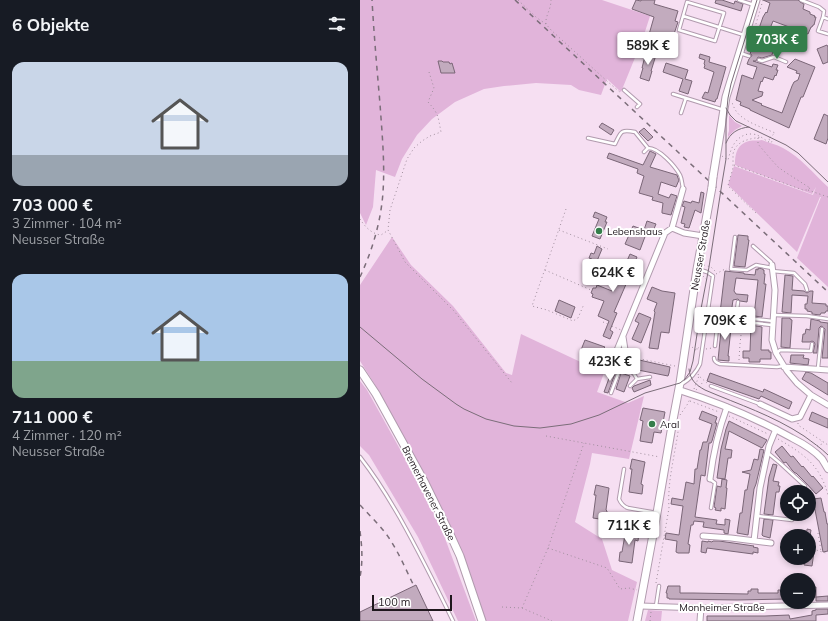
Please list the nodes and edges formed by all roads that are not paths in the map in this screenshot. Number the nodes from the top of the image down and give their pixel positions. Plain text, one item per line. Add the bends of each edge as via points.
1 (739, 0) edge
2 (801, 0) edge
3 (755, 3) edge
4 (683, 16) junction
5 (823, 17) junction
6 (828, 19) edge
7 (720, 27) junction
8 (828, 34) edge
9 (745, 35) junction
10 (759, 60) dead end
11 (786, 62) dead end
12 (624, 90) dead end
13 (673, 94) dead end
14 (686, 98) junction
15 (638, 107) dead end
16 (724, 110) junction
17 (681, 113) dead end
18 (588, 138) dead end
19 (648, 148) junction
20 (644, 152) dead end
21 (683, 189) joint
22 (672, 228) junction
23 (703, 236) junction
24 (735, 237) dead end
25 (753, 246) dead end
26 (700, 267) junction
27 (772, 268) junction
28 (807, 290) dead end
29 (738, 302) dead end
30 (773, 315) junction
31 (828, 318) edge
32 (773, 323) junction
33 (822, 329) dead end
34 (624, 334) junction
35 (812, 344) dead end
36 (715, 346) road end
37 (776, 353) junction
38 (714, 358) dead end
39 (621, 363) junction
40 (784, 366) junction
41 (818, 369) junction
42 (828, 370) edge
43 (360, 371) edge
44 (650, 377) dead end
45 (638, 379) junction
46 (630, 386) dead end
47 (711, 386) road end
48 (679, 388) junction
49 (611, 393) dead end
50 (811, 395) junction
51 (760, 404) joint
52 (828, 405) edge
53 (726, 408) junction
54 (776, 429) junction
55 (768, 453) junction
56 (360, 457) edge
57 (827, 466) edge
58 (624, 469) dead end
59 (710, 479) joint
60 (804, 485) edge
61 (711, 508) dead end
62 (657, 513) junction
63 (757, 516) junction
64 (780, 519) edge
65 (703, 536) dead end
66 (754, 541) junction
67 (771, 543) dead end
68 (659, 586) dead end
69 (828, 604) edge
70 (641, 606) junction
71 (654, 607) junction
72 (701, 608) junction
73 (453, 621) edge
74 (482, 621) edge
75 (638, 621) edge
76 (700, 621) edge

1 - 3 lane
2 - 5 lane via 819,7 824,11
3 - 9 main road, Neusser Straße
4 - 7 lane
4 - 7 lane via 679,30 701,37 715,41
4 - 7 lane via 687,2 724,13
5 - 6 lane
5 - 8 lane via 818,31
7 - 9 lane
9 - 16 main road, Neusser Straße via 745,55 726,97
10 - 11 lane via 774,57
12 - 15 lane via 640,104
13 - 14 lane
14 - 16 lane
14 - 17 lane
16 - 23 main road, Neusser Straße, bridge
18 - 19 lane via 615,144 621,132 625,130 635,132
19 - 20 lane
19 - 21 lane via 666,157 680,175
21 - 22 street
22 - 23 street
22 - 34 street via 665,234
23 - 26 main road, Neusser Straße
24 - 27 lane via 731,269 747,270 756,265
25 - 27 lane via 771,262
26 - 48 main road, Neusser Straße
26 - 48 lane via 713,276 700,364 691,378
27 - 28 lane via 794,273 805,284
27 - 30 street via 775,290
29 - 32 lane via 736,317
30 - 31 lane
30 - 32 street
32 - 36 lane via 718,318
32 - 37 street via 772,340
33 - 41 lane
34 - 39 street via 626,356
34 - 39 street via 615,355
35 - 37 lane via 810,350 780,350
37 - 40 street
38 - 40 lane via 717,363
39 - 45 lane via 635,373
39 - 49 lane
40 - 41 street
40 - 50 street
41 - 42 street
43 - 74 main road, Bremerhavener Straße via 376,394 449,532
44 - 45 lane
45 - 46 lane
47 - 51 lane
48 - 53 street
48 - 62 main road, Neusser Straße
50 - 51 street via 800,417 792,419
50 - 52 street
53 - 54 street
53 - 59 street via 716,442
54 - 55 street
54 - 57 street via 813,451
55 - 60 lane
55 - 63 street
56 - 73 lane via 411,538
58 - 62 lane via 619,499 621,504 628,508
59 - 61 lane via 715,483
62 - 70 main road, Neusser Straße
63 - 64 lane
63 - 66 street
65 - 66 street
66 - 67 street
68 - 71 lane
69 - 72 street, Monheimer Straße
70 - 71 street, Monheimer Straße
70 - 75 main road, Neusser Straße
71 - 72 street, Monheimer Straße
72 - 76 street

